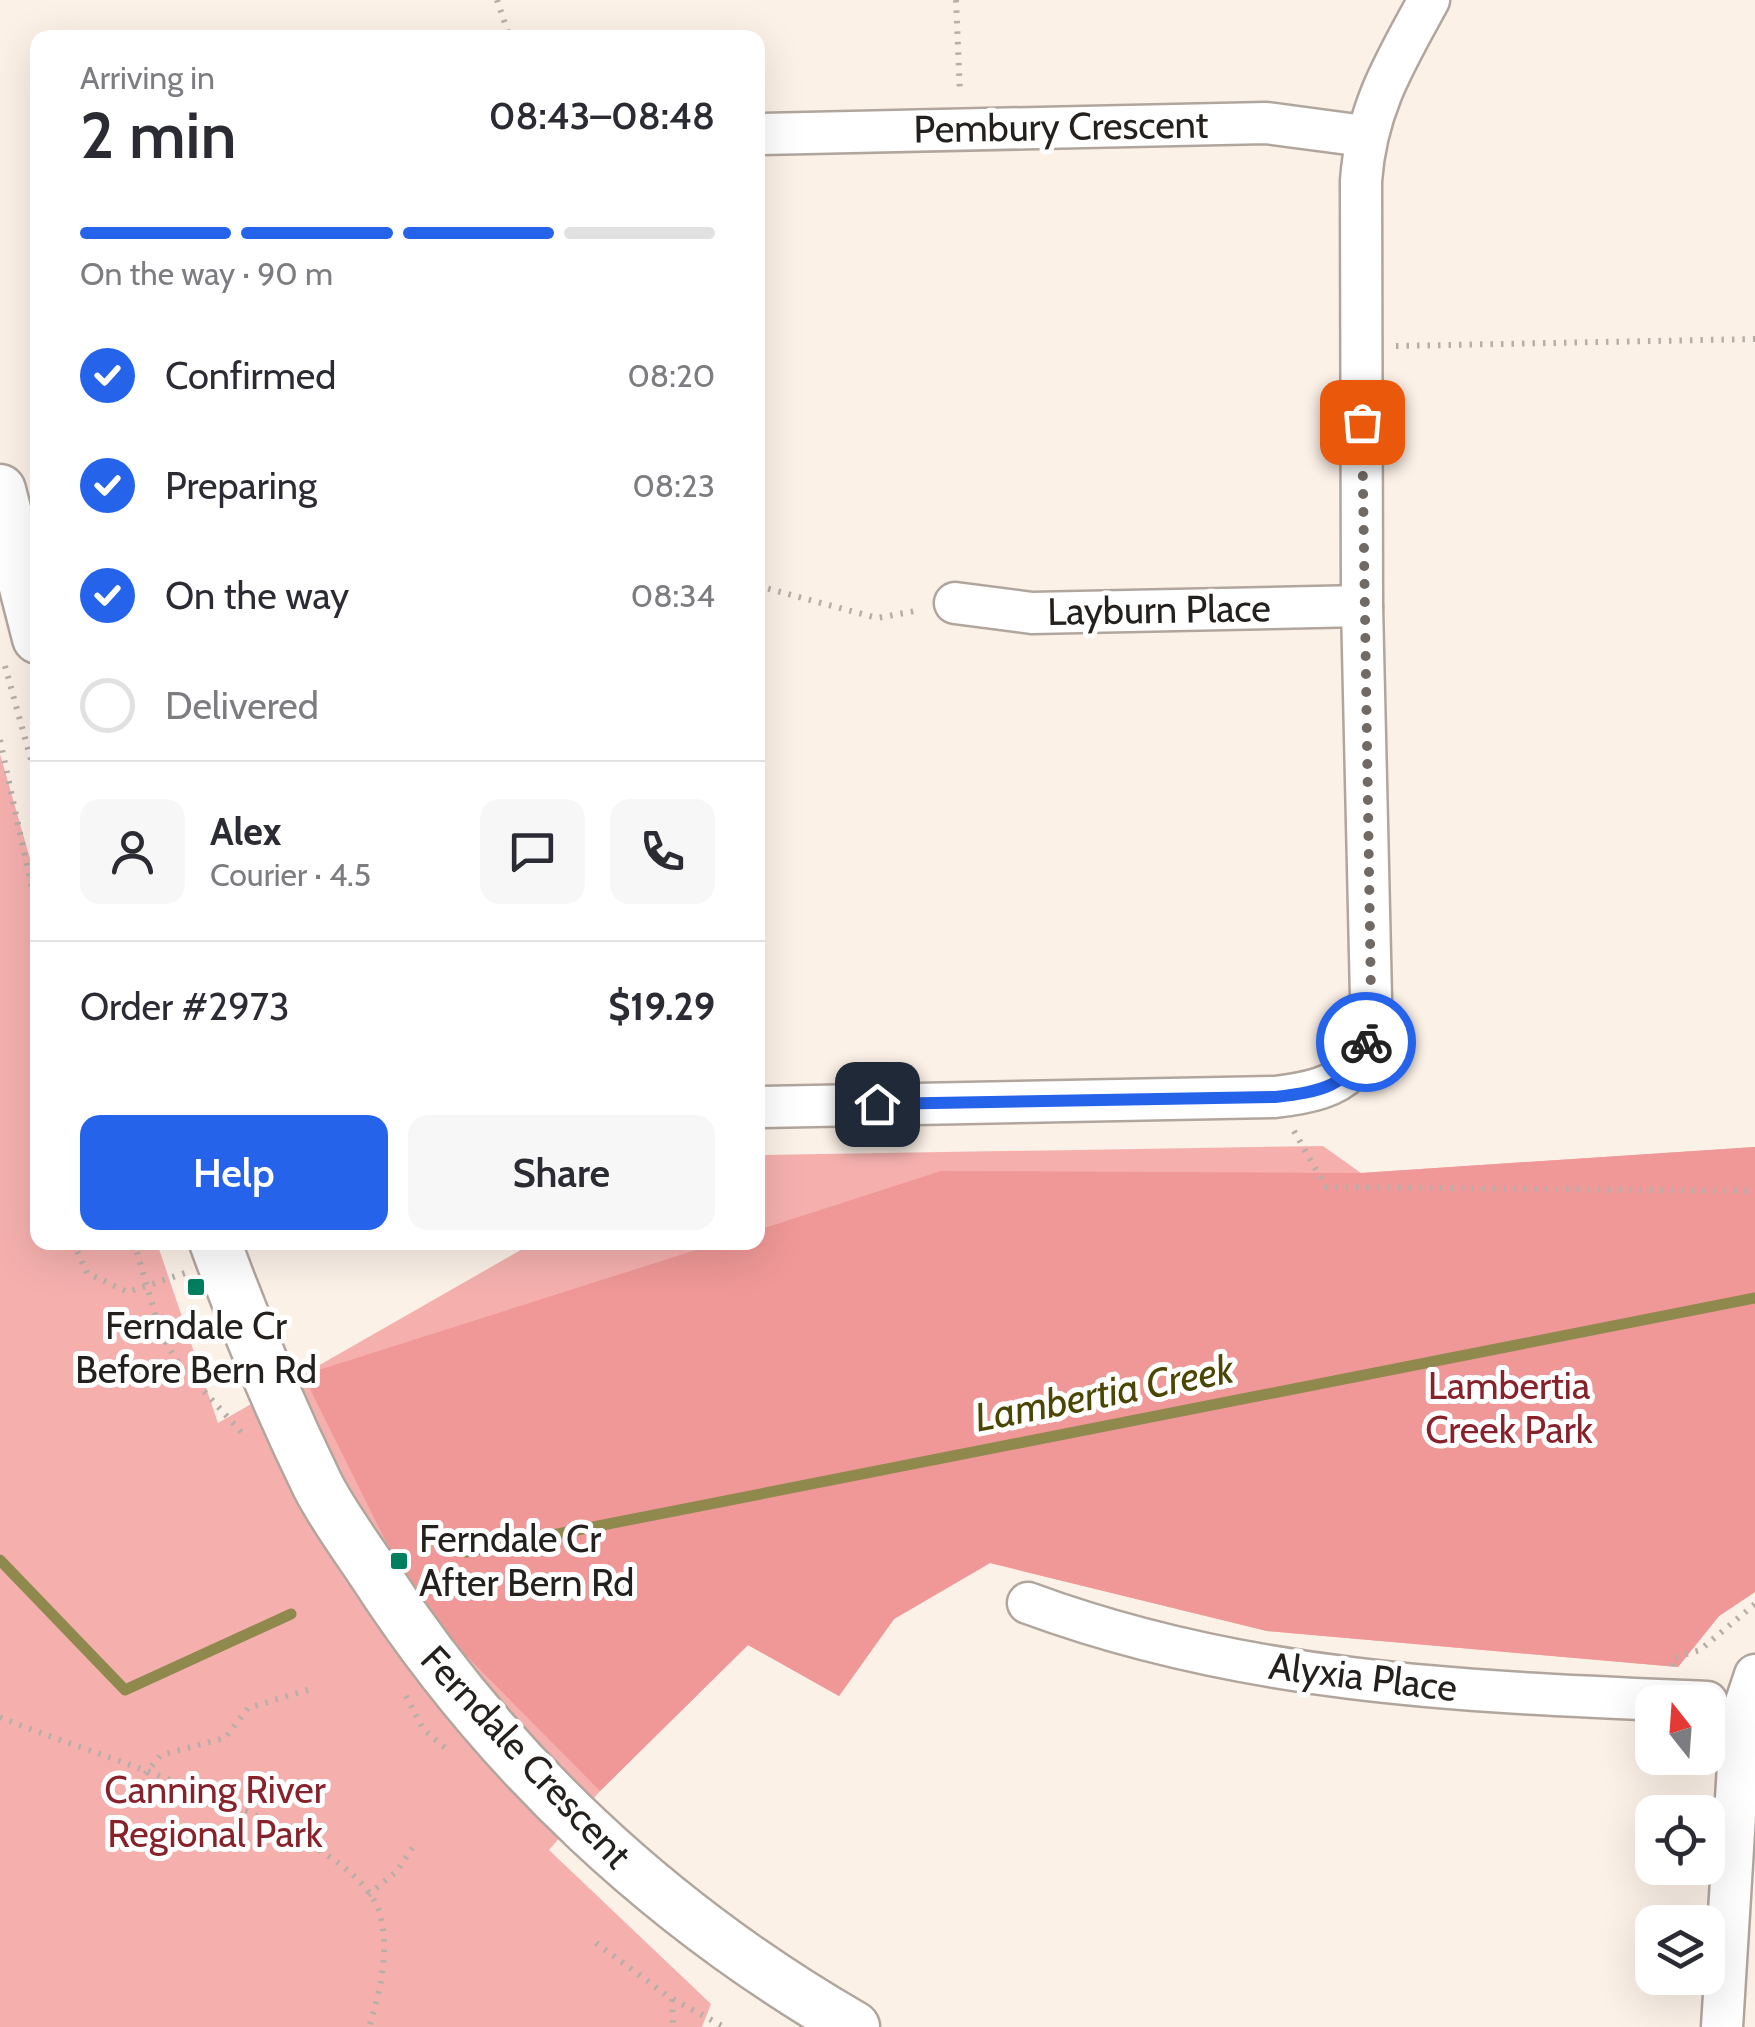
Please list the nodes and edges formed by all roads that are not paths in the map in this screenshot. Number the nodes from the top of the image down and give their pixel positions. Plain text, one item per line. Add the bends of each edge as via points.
1 (1429, 0) edge
2 (765, 134) edge
3 (1364, 136) junction
4 (0, 490) edge
5 (955, 604) road end
6 (1362, 606) junction
7 (21, 651) edge
8 (765, 1107) edge
9 (218, 1251) edge
10 (1028, 1603) dead end
11 (1635, 1694) edge
12 (1719, 1775) edge
13 (854, 2027) edge
14 (1722, 2027) edge

1 - 3 street
2 - 3 street, Pembury Crescent via 1266,123
3 - 6 street
4 - 7 street
5 - 6 street, Layburn Place via 1032,612
6 - 8 street via 1371,998 1361,1058 1347,1078 1320,1092 1275,1097
9 - 13 street, Ferndale Crescent via 319,1488 457,1690 628,1870 771,1980
10 - 11 street, Alyxia Place via 1115,1634 1384,1684
12 - 14 street

